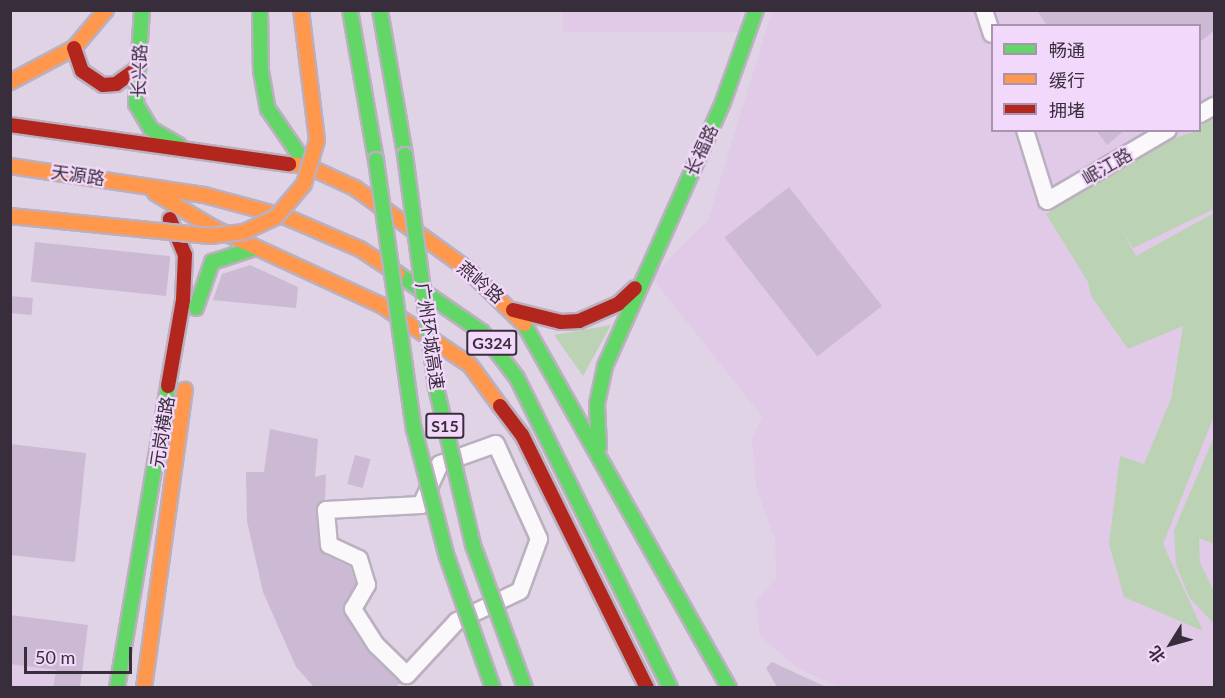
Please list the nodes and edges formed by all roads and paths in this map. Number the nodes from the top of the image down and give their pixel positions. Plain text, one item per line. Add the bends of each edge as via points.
1 (106, 10) edge
2 (142, 10) edge
3 (260, 10) edge
4 (301, 10) edge
5 (350, 10) edge
6 (380, 10) edge
7 (756, 10) edge
8 (984, 10) edge
9 (991, 29) edge
10 (74, 48) junction
11 (137, 69) junction
12 (10, 82) edge
13 (1215, 106) edge
14 (1201, 113) edge
15 (10, 124) edge
16 (42, 128) junction
17 (1026, 132) edge
18 (1164, 132) edge
19 (216, 156) junction
20 (155, 162) dead end
21 (10, 166) edge
22 (307, 166) junction
23 (144, 186) junction
24 (277, 196) dead end
25 (307, 207) dead end
26 (10, 216) edge
27 (372, 235) dead end
28 (255, 248) junction
29 (438, 276) dead end
30 (637, 286) junction
31 (184, 288) junction
32 (199, 288) junction
33 (513, 310) junction
34 (493, 316) dead end
35 (190, 354) dead end
36 (555, 374) junction
37 (187, 377) dead end
38 (602, 458) junction
39 (353, 609) joint
40 (117, 687) edge
41 (144, 687) edge
42 (493, 687) edge
43 (525, 687) edge
44 (647, 687) edge
45 (670, 687) edge
46 (729, 687) edge

1 - 10 main road
2 - 11 main road, 长兴路
3 - 22 main road via 264,96 274,122
4 - 26 main road, bridge via 317,140 304,184 276,217 244,232 210,236
5 - 42 main road, 广州环城高速 / S15, bridge via 376,160 414,429 446,554
6 - 43 main road, 广州环城高速 / S15, bridge via 405,155 436,387 473,544
7 - 30 main road, 长福路 via 723,102
8 - 9 street
10 - 11 main road via 82,71 103,85 116,84
10 - 12 main road
11 - 19 main road, 长兴路 via 136,104 151,129 174,144
13 - 14 street
15 - 16 main road, G324
16 - 19 main road, 燕岭路 / G324
16 - 20 main road
17 - 18 street, 岷江路 via 1047,201
19 - 22 main road, 燕岭路 / G324
21 - 23 main road, 天源路 / G324
22 - 33 main road, 燕岭路 / G324 via 371,198 466,268
23 - 28 main road, G324
23 - 31 main road, 元岗横路 via 183,245
23 - 45 main road, 燕岭路 / G324 via 235,203 325,232 399,273 482,332 517,378
24 - 25 main road
27 - 29 main road
28 - 32 main road via 212,262
28 - 44 main road, G324 via 381,305 437,340 488,385 535,459 582,564
30 - 33 main road, 长福路 via 618,304 579,321 561,322
30 - 38 main road, 长福路 via 600,384 596,429
31 - 32 main road
31 - 40 main road, 元岗横路
32 - 35 main road
33 - 36 main road, 燕岭路 / G324
34 - 36 main road
36 - 38 main road, 燕岭路 / G324
37 - 41 main road, 元岗横路
38 - 46 main road, 燕岭路 / G324
39 - 39 street via 376,645 407,675 457,621 520,591 539,539 496,444 440,464 421,505 326,510 329,545 358,559 368,585

